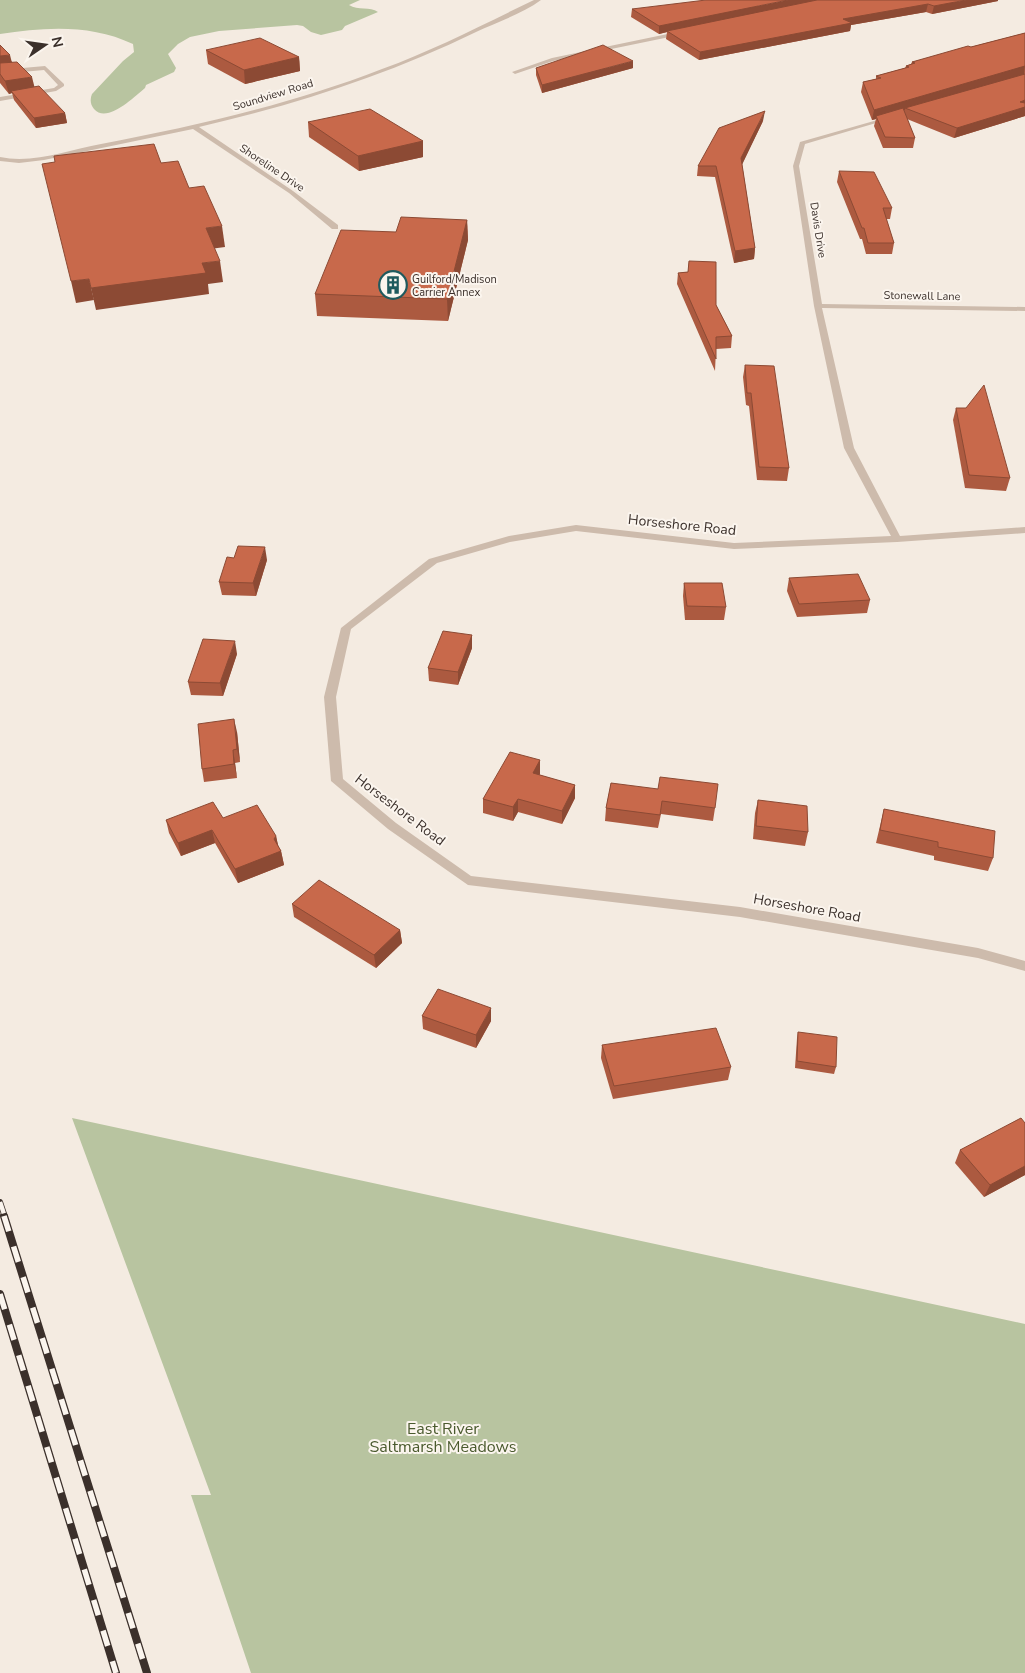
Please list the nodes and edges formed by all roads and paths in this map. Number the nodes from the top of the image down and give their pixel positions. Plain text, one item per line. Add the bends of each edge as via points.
1 (538, 0) edge
2 (687, 32) edge
3 (0, 72) edge
4 (515, 72) dead end
5 (0, 99) edge
6 (895, 116) edge
7 (196, 128) junction
8 (0, 159) edge
9 (335, 226) dead end
10 (818, 306) junction
11 (1025, 309) edge
12 (1025, 530) edge
13 (897, 539) junction
14 (1025, 966) edge

1 - 7 street, Soundview Road via 382,71
2 - 4 street via 552,60
3 - 5 street via 45,68 62,85 56,89
6 - 10 street, Davis Drive via 802,142 796,166
7 - 8 street, Soundview Road via 29,159
7 - 9 street, Shoreline Drive via 292,192
10 - 11 street, Stonewall Lane
10 - 13 street, Davis Drive via 849,448
12 - 13 street, Horseshore Road
13 - 14 street, Horseshore Road via 734,546 576,528 508,539 432,561 346,628 330,697 338,781 392,826 468,880 740,912 978,953

